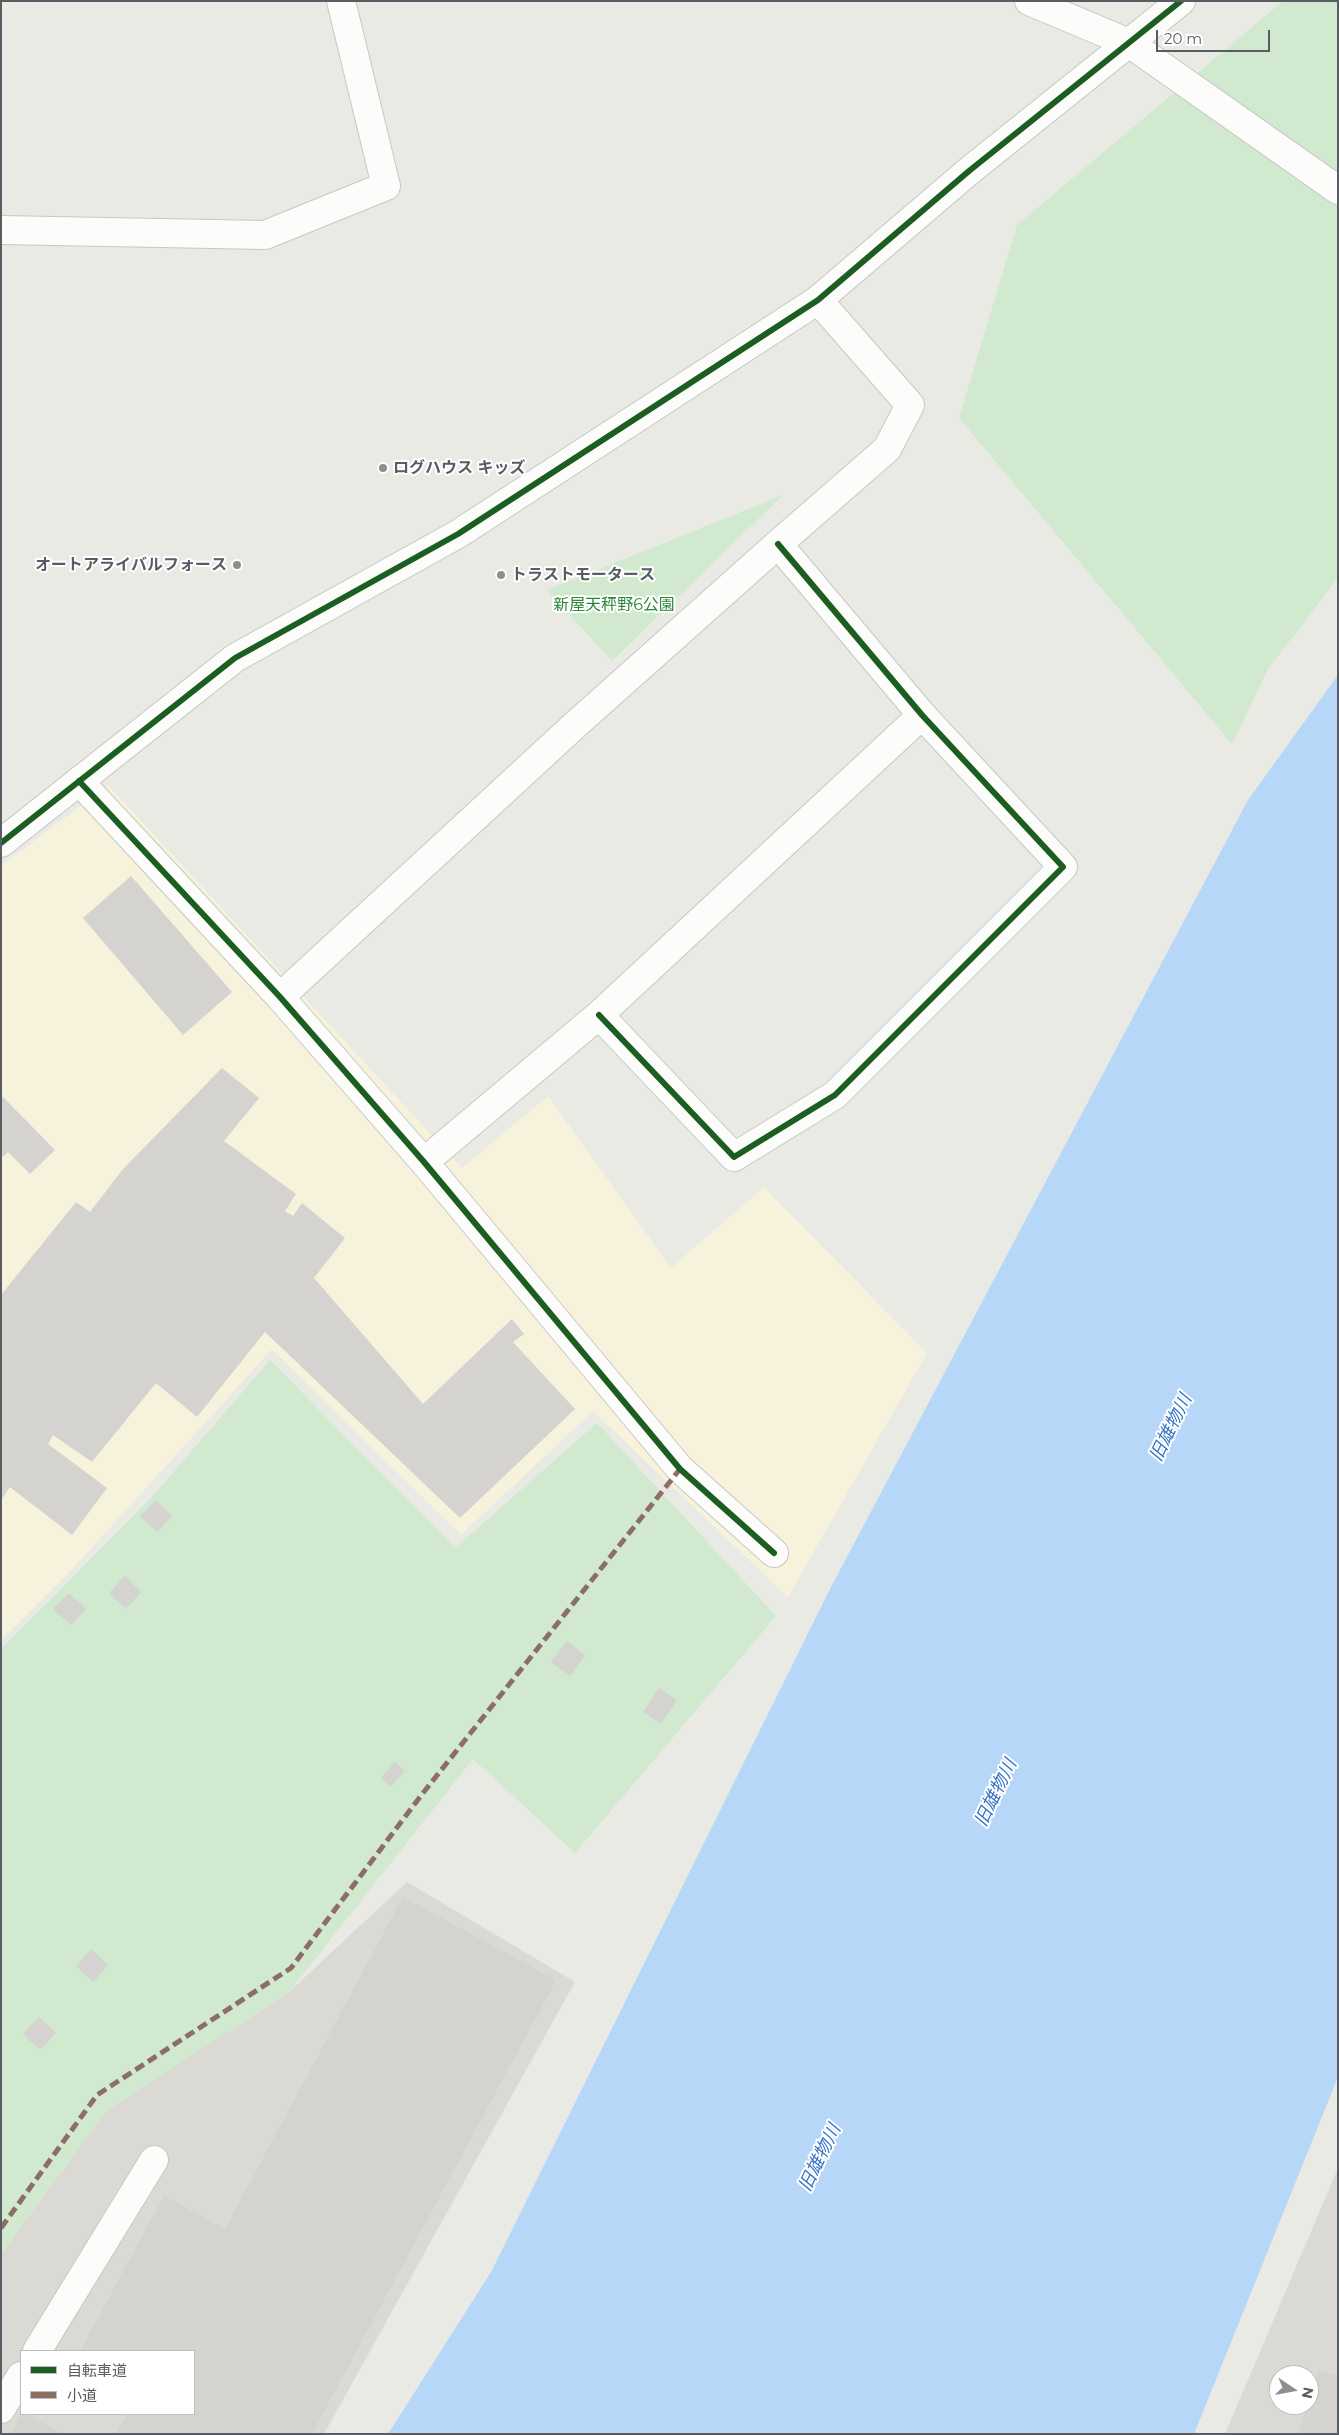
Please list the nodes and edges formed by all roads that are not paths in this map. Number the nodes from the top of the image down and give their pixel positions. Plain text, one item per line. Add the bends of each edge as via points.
1 (341, 1) edge
2 (1029, 1) edge
3 (1181, 1) edge
4 (1129, 43) junction
5 (1338, 190) edge
6 (1, 230) edge
7 (818, 300) junction
8 (778, 544) junction
9 (922, 715) junction
10 (80, 781) junction
11 (1, 843) edge
12 (280, 997) junction
13 (600, 1015) junction
14 (424, 1162) junction
15 (774, 1553) dead end
16 (154, 2160) dead end
17 (38, 2350) edge
18 (20, 2378) edge
19 (1, 2409) edge

1 - 6 street via 386,186 265,235
2 - 4 street
3 - 4 street
4 - 5 street
4 - 7 street via 969,170
7 - 8 street via 910,405 887,448
7 - 10 street via 458,534 235,658
8 - 9 street
8 - 12 street via 575,725
9 - 13 street
9 - 13 street via 1063,867 835,1095 734,1157
10 - 11 street
10 - 12 street
12 - 14 street
13 - 14 street
14 - 15 street via 680,1469
16 - 17 street
18 - 19 street

